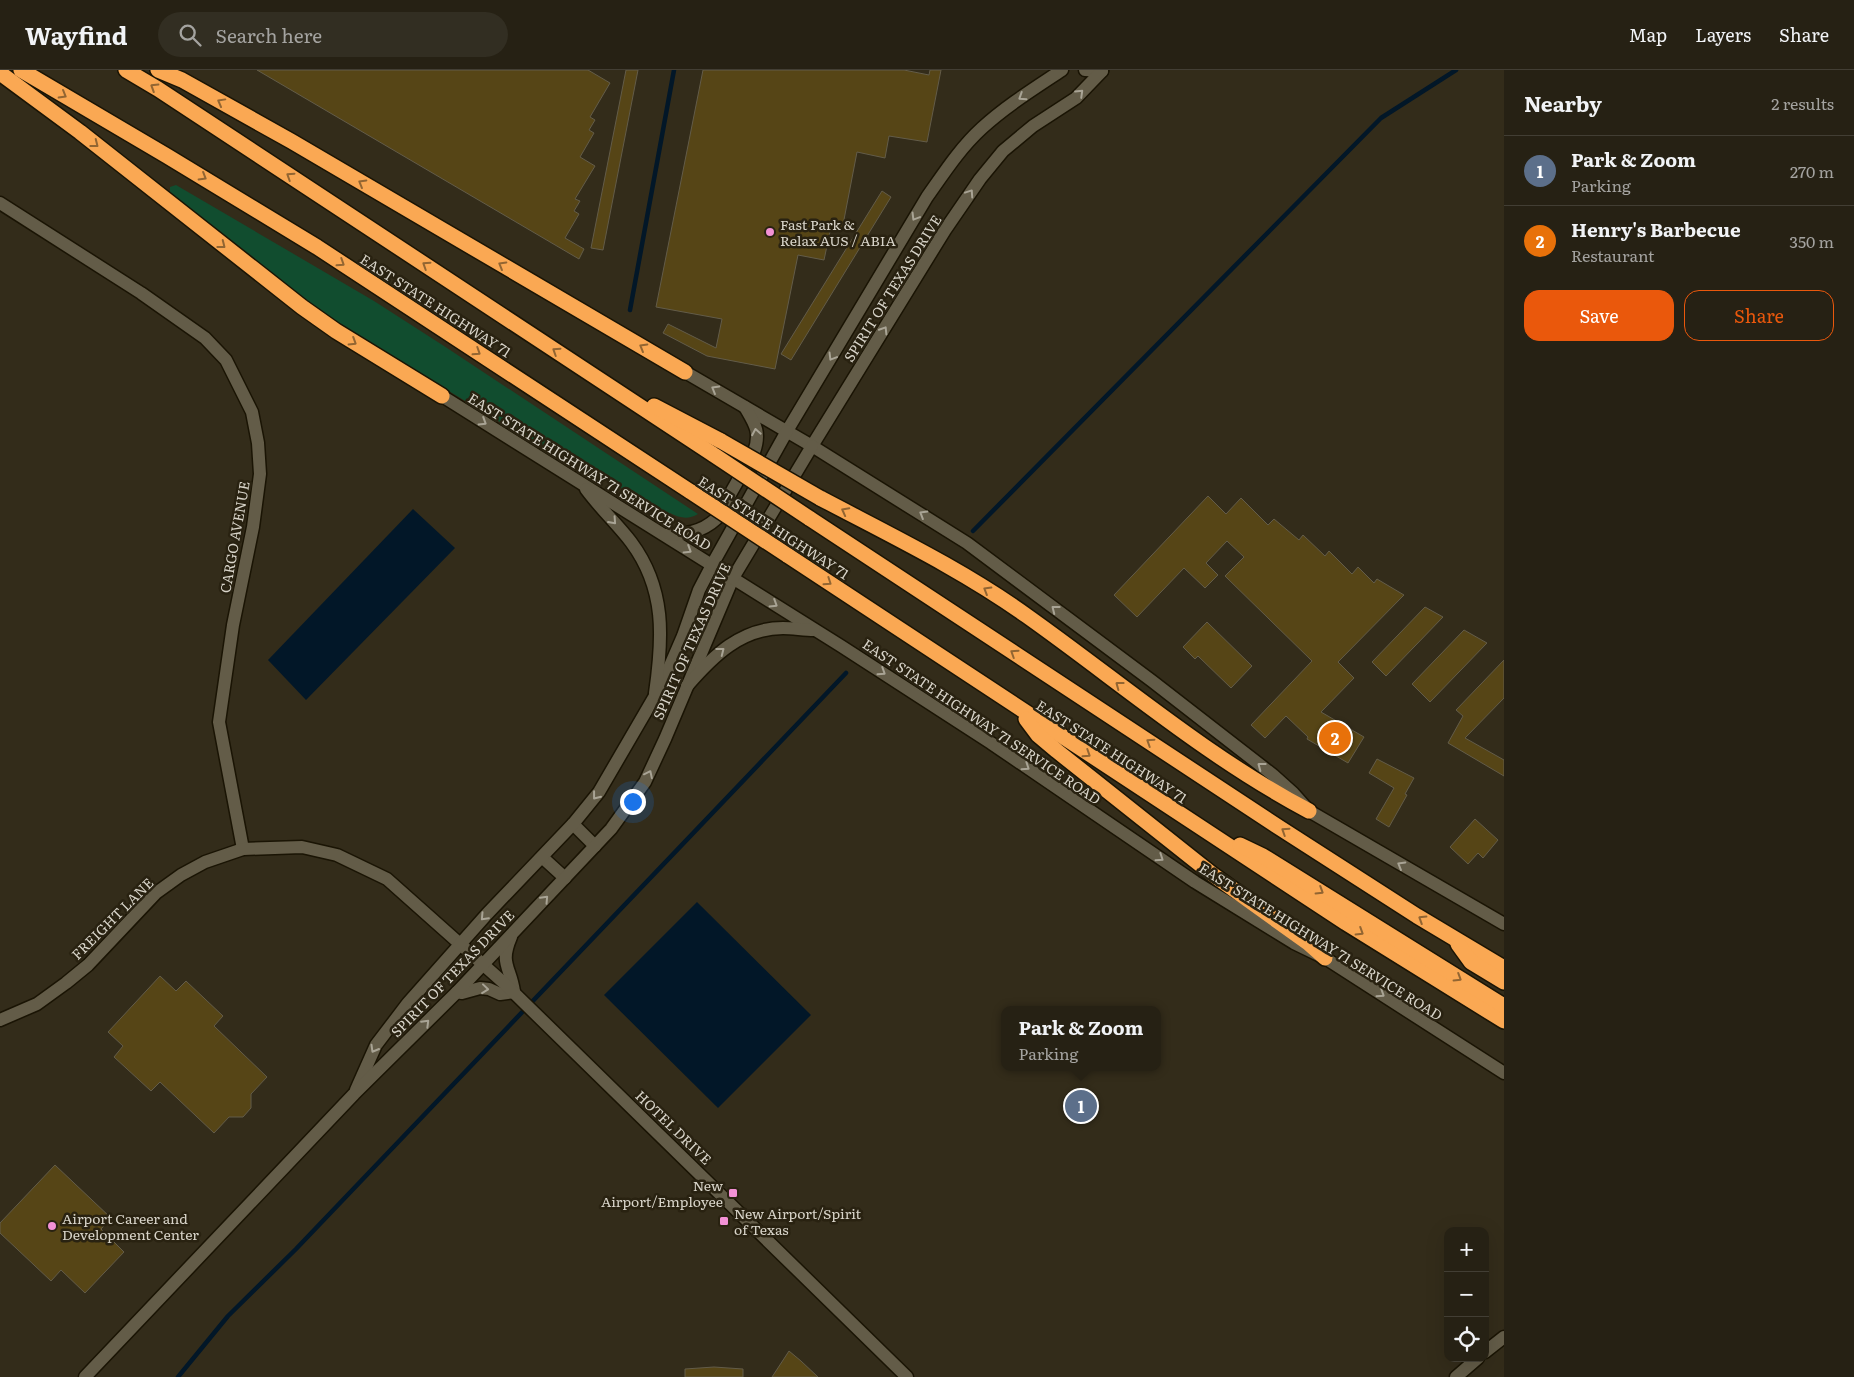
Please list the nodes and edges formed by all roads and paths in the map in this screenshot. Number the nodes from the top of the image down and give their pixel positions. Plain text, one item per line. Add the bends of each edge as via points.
1 (21, 70) edge
2 (126, 70) edge
3 (158, 70) edge
4 (1062, 70) edge
5 (1085, 70) edge
6 (0, 73) edge
7 (0, 203) edge
8 (685, 372) joint
9 (442, 396) joint
10 (745, 407) junction
11 (788, 431) junction
12 (812, 446) junction
13 (717, 448) junction
14 (582, 483) junction
15 (665, 535) junction
16 (712, 565) junction
17 (733, 578) junction
18 (817, 631) junction
19 (687, 686) junction
20 (655, 693) junction
21 (1017, 708) junction
22 (1308, 811) junction
23 (1185, 818) junction
24 (573, 824) junction
25 (595, 846) junction
26 (242, 849) junction
27 (542, 856) junction
28 (565, 878) junction
29 (1504, 924) edge
30 (512, 934) junction
31 (1453, 937) junction
32 (460, 944) junction
33 (1325, 958) junction
34 (483, 965) junction
35 (1504, 968) edge
36 (1504, 982) edge
37 (457, 992) junction
38 (517, 995) junction
39 (1504, 1006) edge
40 (0, 1020) edge
41 (1504, 1021) edge
42 (1504, 1073) edge
43 (354, 1094) junction
44 (1504, 1337) edge
45 (1489, 1349) edge
46 (1473, 1362) edge
47 (85, 1377) edge
48 (907, 1377) edge
49 (1456, 1377) edge

1 -> 21 highway, EAST STATE HIGHWAY 71, bridge via 317,247
13 -> 2 highway, EAST STATE HIGHWAY 71 via 689,424 597,378
8 -> 3 highway via 283,136
4 -> 11 street, SPIRIT OF TEXAS DRIVE via 1000,113 950,164 927,197
12 -> 5 street, SPIRIT OF TEXAS DRIVE via 980,179 1004,151 1033,126 1076,98 1102,71
6 -> 9 highway via 302,307
7 - 26 street, CARGO AVENUE via 205,338 226,360 252,412 260,474 254,527 233,625 219,722
10 -> 8 street
9 -> 14 street, EAST STATE HIGHWAY 71 SERVICE ROAD
10 - 11 street
15 -> 10 street via 698,531 716,520 758,443 758,431
11 - 12 street
11 - 16 street, SPIRIT OF TEXAS DRIVE
12 - 17 street, SPIRIT OF TEXAS DRIVE
22 -> 12 street via 1278,779 987,556
22 -> 13 highway, bridge via 1244,774 1176,728 996,595 820,498
31 -> 13 highway, EAST STATE HIGHWAY 71, bridge via 1288,833 809,518
14 - 15 street, EAST STATE HIGHWAY 71 SERVICE ROAD
14 -> 20 street via 636,550 654,590 661,628
15 -> 16 street, EAST STATE HIGHWAY 71 SERVICE ROAD
16 - 17 street, EAST STATE HIGHWAY 71 SERVICE ROAD
16 - 20 street, SPIRIT OF TEXAS DRIVE
17 -> 18 street, EAST STATE HIGHWAY 71 SERVICE ROAD
17 - 19 street, SPIRIT OF TEXAS DRIVE
19 -> 18 street via 715,655 744,636 783,628
18 -> 33 street, EAST STATE HIGHWAY 71 SERVICE ROAD via 991,743 1195,882 1294,943
25 -> 19 street, SPIRIT OF TEXAS DRIVE via 644,782 666,739
20 -> 24 street, SPIRIT OF TEXAS DRIVE via 600,792
21 -> 23 highway, EAST STATE HIGHWAY 71
21 - 33 highway via 1038,735 1057,751 1212,874
29 -> 22 street
23 -> 39 highway via 1263,856
23 -> 41 highway, EAST STATE HIGHWAY 71
24 - 25 street
24 - 27 street, SPIRIT OF TEXAS DRIVE
25 - 28 street, SPIRIT OF TEXAS DRIVE
26 - 32 street, FREIGHT LANE via 302,847 337,855 387,879
26 - 40 street, FREIGHT LANE via 181,874 156,893 88,965 66,983 37,1004
27 - 28 street
27 -> 32 street, SPIRIT OF TEXAS DRIVE
30 -> 28 street, SPIRIT OF TEXAS DRIVE
30 - 34 street, SPIRIT OF TEXAS DRIVE
30 - 38 street via 507,947 506,966
31 - 35 highway, EAST STATE HIGHWAY 71
31 - 36 highway via 1471,962
32 - 34 street, HOTEL DRIVE
32 -> 43 street, SPIRIT OF TEXAS DRIVE via 376,1044
33 -> 42 street, EAST STATE HIGHWAY 71 SERVICE ROAD
34 - 37 street, SPIRIT OF TEXAS DRIVE
34 - 38 street, HOTEL DRIVE
37 -> 38 street via 480,988
43 -> 37 street, SPIRIT OF TEXAS DRIVE
38 - 48 street, HOTEL DRIVE
43 - 47 street, SPIRIT OF TEXAS DRIVE
44 - 45 street
46 - 49 street

